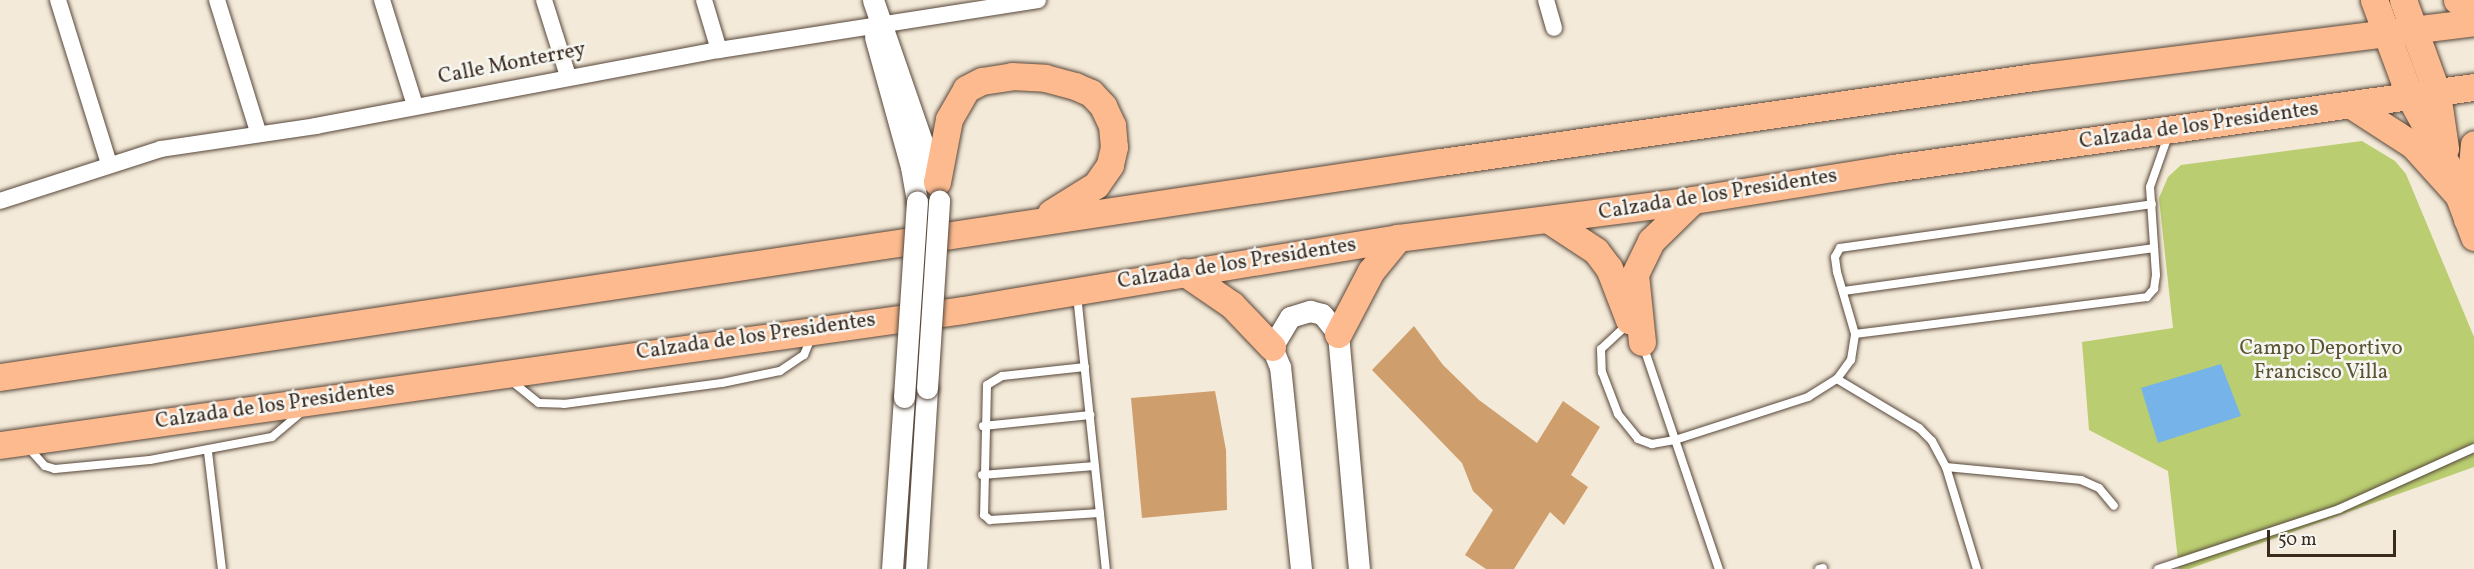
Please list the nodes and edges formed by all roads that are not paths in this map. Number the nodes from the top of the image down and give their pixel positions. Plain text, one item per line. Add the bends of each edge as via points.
1 (58, 0) edge
2 (217, 0) edge
3 (382, 0) edge
4 (544, 0) edge
5 (704, 0) edge
6 (872, 0) edge
7 (1038, 0) edge
8 (1546, 0) edge
9 (2374, 0) edge
10 (2403, 0) edge
11 (2457, 0) edge
12 (2474, 9) edge
13 (2474, 22) edge
14 (879, 26) junction
15 (1554, 28) dead end
16 (2414, 30) junction
17 (2386, 34) junction
18 (719, 50) junction
19 (568, 76) junction
20 (2474, 87) edge
21 (2437, 93) junction
22 (2410, 97) junction
23 (415, 105) junction
24 (2350, 105) junction
25 (2170, 130) junction
26 (258, 132) junction
27 (2474, 144) edge
28 (109, 164) junction
29 (2447, 165) junction
30 (938, 191) junction
31 (1693, 200) junction
32 (0, 201) edge
33 (2152, 204) junction
34 (2466, 217) edge
35 (1549, 219) junction
36 (1032, 223) junction
37 (1398, 238) junction
38 (2154, 248) junction
39 (1184, 272) junction
40 (1077, 291) junction
41 (1844, 291) junction
42 (815, 330) junction
43 (1636, 332) junction
44 (1338, 334) junction
45 (1855, 334) junction
46 (1272, 347) junction
47 (1085, 367) junction
48 (503, 372) junction
49 (0, 377) edge
50 (1837, 379) junction
51 (314, 400) junction
52 (1090, 415) junction
53 (983, 426) junction
54 (1676, 440) junction
55 (12, 444) edge
56 (2474, 448) edge
57 (208, 452) junction
58 (1095, 466) junction
59 (1946, 467) junction
60 (982, 475) junction
61 (2114, 506) dead end
62 (1100, 513) junction
63 (222, 569) edge
64 (892, 569) edge
65 (916, 569) edge
66 (1106, 569) edge
67 (1301, 569) edge
68 (1359, 569) edge
69 (1719, 569) edge
70 (1977, 569) edge
71 (2158, 569) edge

1 - 28 street
2 - 26 street
3 - 23 street
4 - 19 street
5 - 18 street
6 - 14 street
7 - 14 street, Calle Monterrey
8 - 15 street
9 - 17 main road
10 - 16 main road
11 - 12 main road
13 - 16 main road
14 - 18 street, Calle Monterrey
14 - 30 street
14 - 64 street, bridge via 917,201
16 - 17 main road
16 - 21 main road
17 - 22 main road
17 - 36 main road via 2034,77
18 - 19 street, Calle Monterrey
19 - 23 street, Calle Monterrey
20 - 21 main road, Calzada de los Presidentes
21 - 22 main road, Calzada de los Presidentes
21 - 29 main road
22 - 24 main road, Calzada de los Presidentes
22 - 29 main road
23 - 26 street, Calle Monterrey via 299,129
24 - 25 main road, Calzada de los Presidentes
24 - 34 main road via 2413,145
25 - 31 main road, Calzada de los Presidentes
25 - 33 lane via 2153,176
26 - 28 street, Calle Monterrey via 161,149
27 - 34 main road
28 - 32 street, Calle Monterrey
29 - 34 main road
30 - 36 main road via 949,119 966,89 982,81 1012,76 1045,78 1075,86 1091,93 1112,125 1114,147 1110,165 1096,185 1079,199
30 - 65 street, bridge
31 - 35 main road, Calzada de los Presidentes
31 - 43 main road via 1651,241 1635,274
33 - 38 lane
33 - 41 lane via 1852,243 1840,248 1834,257
35 - 37 main road, Calzada de los Presidentes
35 - 43 main road via 1596,251 1609,268
36 - 49 main road
37 - 39 main road, Calzada de los Presidentes
37 - 44 main road via 1371,271
38 - 41 lane
38 - 45 lane via 2155,282 2147,297
39 - 40 main road, Calzada de los Presidentes
39 - 46 main road via 1232,304
40 - 42 main road, Calzada de los Presidentes
40 - 47 lane
41 - 45 lane
42 - 48 main road, Calzada de los Presidentes
42 - 48 lane via 804,355 761,377 601,401 539,403 520,391
43 - 54 lane
43 - 54 lane via 1601,349 1602,372 1629,432 1652,444
44 - 46 street via 1322,314 1299,312 1282,327
44 - 68 street
45 - 50 lane via 1851,360
46 - 67 street via 1280,367
47 - 52 lane
47 - 53 lane via 1002,376 990,381 985,390
48 - 51 main road, Calzada de los Presidentes
50 - 54 lane via 1808,397
50 - 59 lane via 1919,428 1932,441
51 - 55 main road, Calzada de los Presidentes
51 - 57 lane via 272,437
52 - 53 lane
52 - 58 lane
53 - 60 lane
54 - 69 lane
55 - 57 lane via 45,465 69,470
56 - 71 lane via 2339,508
57 - 63 lane
58 - 60 lane
58 - 62 lane
59 - 61 lane via 2065,476 2099,488
59 - 70 lane
60 - 62 lane via 987,520
62 - 66 lane

